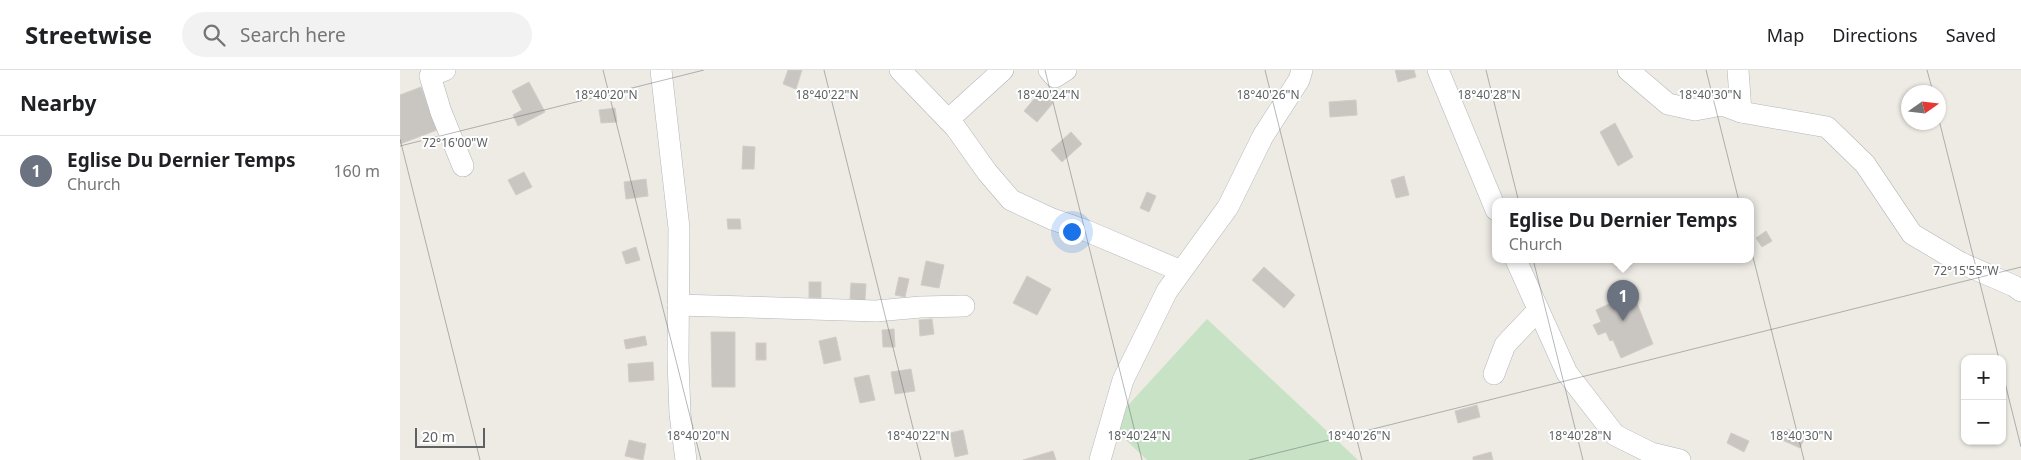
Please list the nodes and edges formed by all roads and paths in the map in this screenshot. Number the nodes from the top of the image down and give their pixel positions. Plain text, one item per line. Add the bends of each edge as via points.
1 (445, 70) edge
2 (661, 70) edge
3 (900, 70) edge
4 (1003, 70) edge
5 (1049, 70) edge
6 (1066, 70) edge
7 (1302, 70) edge
8 (1438, 70) edge
9 (1628, 70) edge
10 (1738, 70) edge
11 (1741, 112) junction
12 (948, 120) junction
13 (464, 166) dead end
14 (1492, 200) edge
15 (1517, 263) edge
16 (1181, 271) junction
17 (2021, 290) edge
18 (678, 305) junction
19 (964, 306) dead end
20 (1538, 310) junction
21 (1494, 374) dead end
22 (686, 460) edge
23 (1100, 460) edge
24 (1680, 460) edge

1 - 13 street via 430,76
2 - 18 street via 679,228
3 - 12 street
4 - 12 street
5 - 6 street via 1056,77
7 - 16 street via 1299,80 1263,136 1228,207
8 - 14 street
9 - 11 street via 1668,104 1695,110 1722,105
10 - 11 street
11 - 17 street via 1827,127 1865,164 1912,234 1961,263
12 - 16 street via 1011,200
15 - 20 street
16 - 23 street via 1167,291 1123,380
18 - 19 street via 876,310
18 - 22 street via 680,414
20 - 21 street via 1506,345
20 - 24 street via 1567,373 1615,435 1651,453

